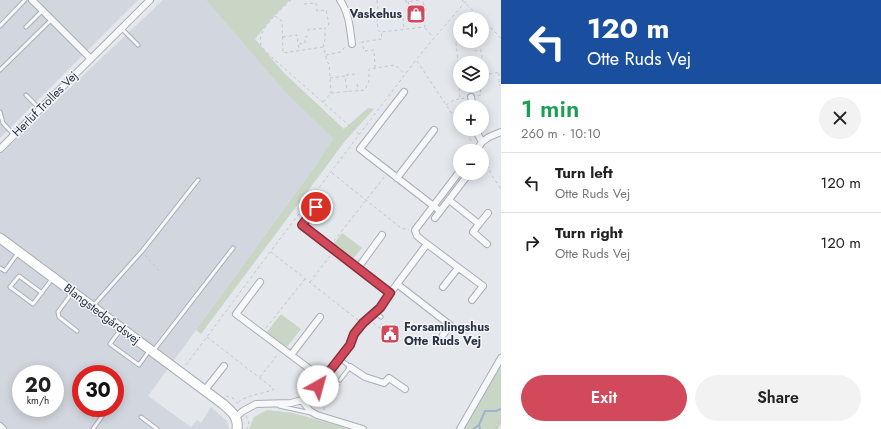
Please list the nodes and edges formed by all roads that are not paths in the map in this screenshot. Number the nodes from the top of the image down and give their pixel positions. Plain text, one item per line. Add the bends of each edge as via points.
1 (25, 0) edge
2 (32, 0) edge
3 (340, 0) edge
4 (146, 1) edge
5 (42, 11) junction
6 (50, 20) junction
7 (0, 26) edge
8 (26, 27) dead end
9 (121, 28) junction
10 (352, 44) road end
11 (138, 45) dead end
12 (91, 59) junction
13 (0, 70) edge
14 (404, 92) dead end
15 (26, 95) dead end
16 (471, 97) road end
17 (472, 100) edge
18 (40, 109) junction
19 (0, 112) edge
20 (1, 124) edge
21 (434, 130) dead end
22 (501, 132) edge
23 (14, 135) junction
24 (479, 136) edge
25 (482, 142) joint
26 (0, 149) edge
27 (397, 178) junction
28 (198, 180) dead end
29 (453, 180) edge
30 (464, 180) edge
31 (323, 198) dead end
32 (449, 200) junction
33 (433, 206) junction
34 (440, 211) junction
35 (488, 213) dead end
36 (435, 218) dead end
37 (479, 224) junction
38 (382, 235) dead end
39 (0, 238) edge
40 (427, 244) junction
41 (487, 244) dead end
42 (233, 248) dead end
43 (19, 252) junction
44 (0, 268) edge
45 (358, 268) junction
46 (458, 268) junction
47 (53, 277) junction
48 (260, 282) dead end
49 (397, 284) junction
50 (443, 287) dead end
51 (73, 292) junction
52 (42, 293) junction
53 (390, 293) junction
54 (472, 300) dead end
55 (93, 306) junction
56 (320, 317) dead end
57 (121, 328) junction
58 (77, 331) dead end
59 (444, 335) dead end
60 (152, 351) junction
61 (291, 355) junction
62 (340, 358) junction
63 (501, 358) edge
64 (224, 366) dead end
65 (350, 367) junction
66 (323, 379) junction
67 (340, 380) road end
68 (404, 389) dead end
69 (205, 390) junction
70 (302, 400) junction
71 (270, 404) junction
72 (233, 413) junction
73 (319, 416) junction
74 (102, 417) edge
75 (141, 417) dead end
76 (0, 426) edge
77 (3, 429) edge
78 (93, 429) edge
79 (157, 429) edge
80 (237, 429) edge
81 (363, 429) edge
82 (460, 429) edge

1 - 7 lane
2 - 5 street
3 - 10 street via 350,22
4 - 9 street, Herluf Trolles Vej
5 - 6 street
5 - 8 lane
6 - 12 street
6 - 13 lane
9 - 11 lane
9 - 12 street, Herluf Trolles Vej
12 - 18 street, Herluf Trolles Vej
14 - 27 street via 360,149
15 - 18 lane
16 - 17 street
18 - 23 street, Herluf Trolles Vej
19 - 20 lane
20 - 23 lane
21 - 27 street
22 - 25 street
23 - 26 street, Herluf Trolles Vej
24 - 25 street
27 - 33 street
28 - 55 lane via 142,252
29 - 33 street
30 - 32 street
31 - 45 street via 302,225
32 - 34 street
32 - 37 street
33 - 34 street
33 - 40 street via 415,230 417,236
34 - 36 street
35 - 37 street
37 - 41 street via 473,232
38 - 45 street
39 - 43 street, Blangstedgårdsvej
40 - 46 street
40 - 49 street
42 - 60 lane
43 - 44 lane via 5,272
43 - 47 street, Blangstedgårdsvej
45 - 53 street
46 - 50 street
46 - 54 street via 483,286
47 - 51 street, Blangstedgårdsvej
47 - 52 lane
48 - 61 street via 236,314
49 - 53 street
49 - 59 street via 450,325
51 - 55 street, Blangstedgårdsvej
51 - 58 lane via 58,312 59,317
52 - 52 lane via 33,304 10,288 18,276
53 - 62 street via 378,315 363,323
55 - 57 street, Blangstedgårdsvej
56 - 61 street
57 - 60 street, Blangstedgårdsvej
57 - 60 lane via 110,344 139,365
60 - 69 street, Blangstedgårdsvej
61 - 66 street
62 - 65 lane
62 - 66 street
63 - 82 street
64 - 69 street
65 - 67 lane
65 - 68 street via 365,377 384,383 389,378
66 - 70 street
69 - 72 street, Blangstedgårdsvej
70 - 71 street
70 - 73 street via 310,412
71 - 72 street via 256,404
71 - 73 lane
72 - 80 street via 238,422
73 - 81 street
74 - 78 lane
75 - 79 lane
76 - 77 street

